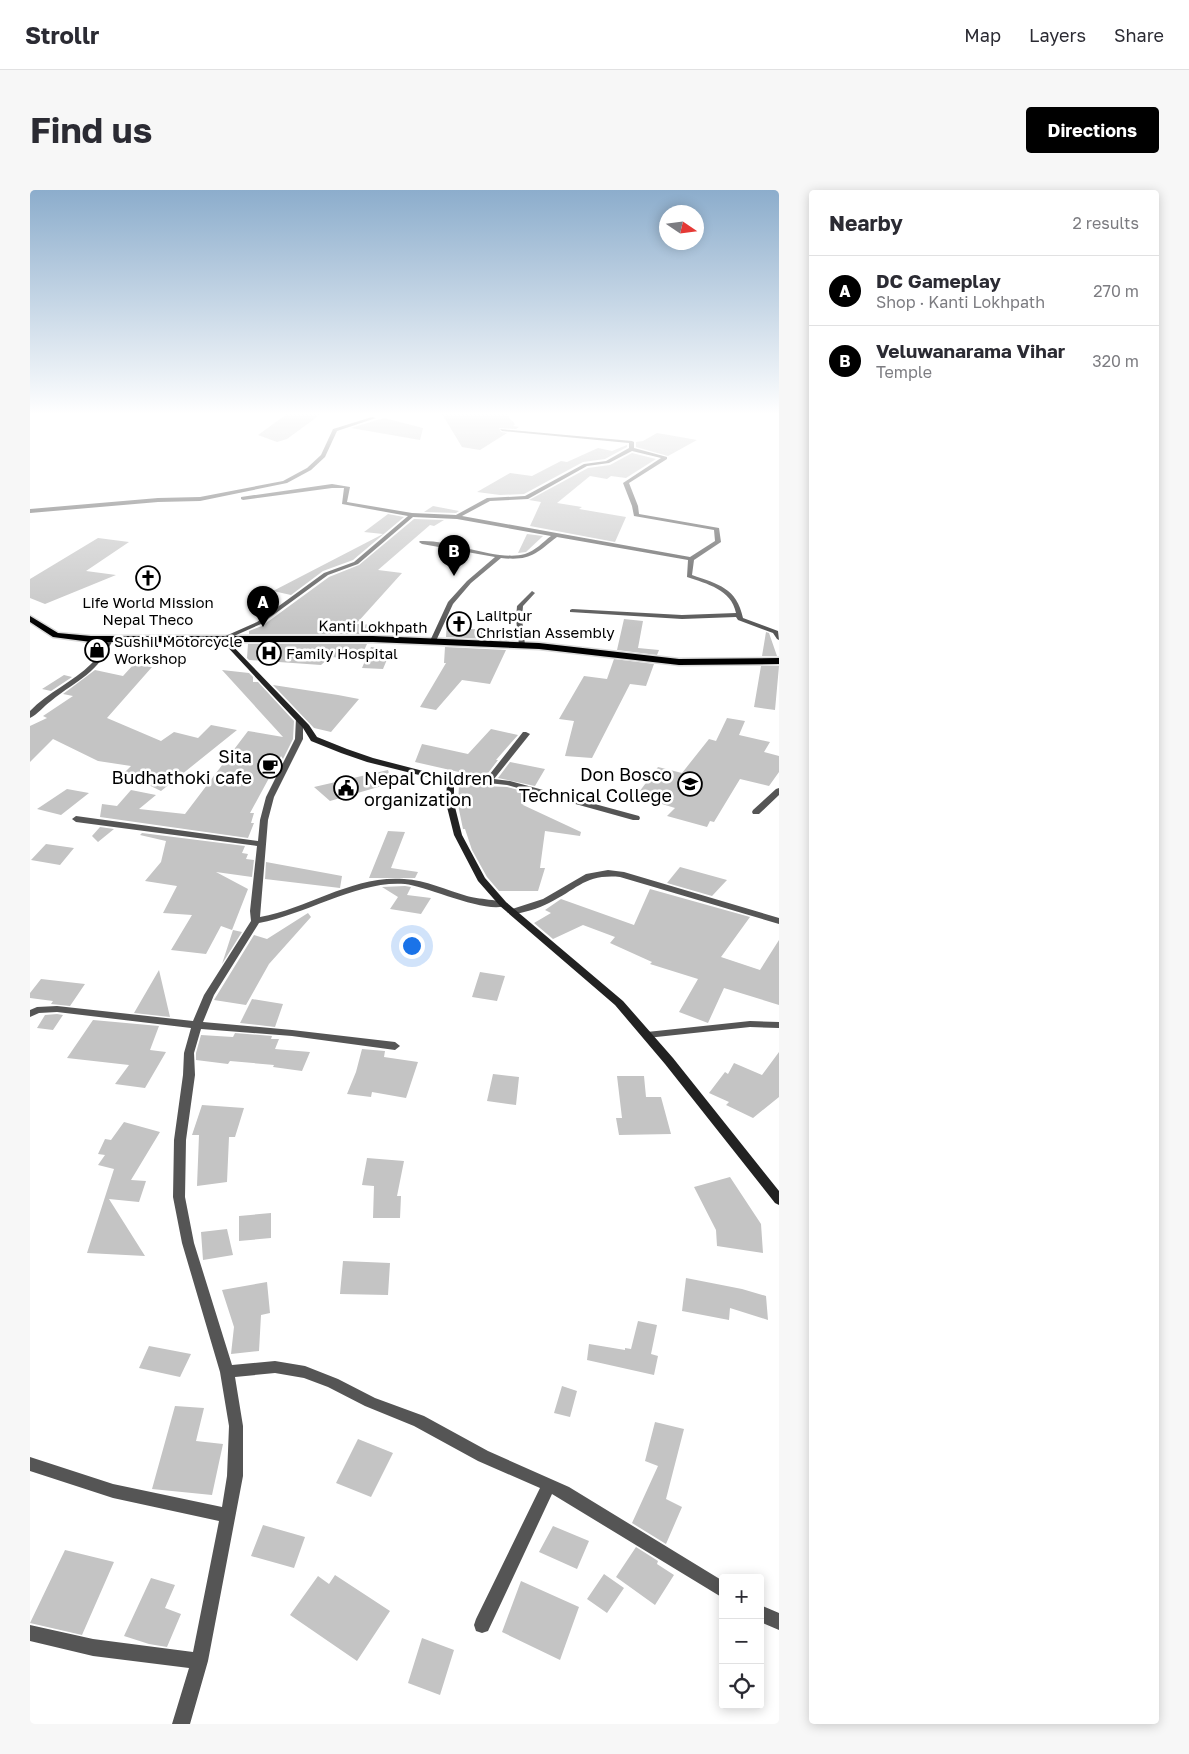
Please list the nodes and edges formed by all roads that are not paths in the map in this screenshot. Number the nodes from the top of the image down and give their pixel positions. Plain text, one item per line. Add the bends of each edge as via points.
1 (267, 486) edge
2 (549, 486) edge
3 (627, 486) edge
4 (104, 506) junction
5 (30, 511) edge
6 (412, 515) junction
7 (457, 517) junction
8 (555, 536) junction
9 (422, 542) dead end
10 (500, 556) junction
11 (691, 559) junction
12 (532, 593) dead end
13 (572, 611) dead end
14 (739, 615) junction
15 (30, 618) edge
16 (779, 638) edge
17 (110, 639) junction
18 (223, 639) junction
19 (433, 641) junction
20 (522, 645) junction
21 (779, 661) edge
22 (30, 716) edge
23 (300, 720) junction
24 (526, 734) dead end
25 (488, 780) junction
26 (451, 781) junction
27 (779, 791) edge
28 (756, 812) dead end
29 (636, 818) dead end
30 (76, 819) dead end
31 (261, 844) junction
32 (507, 908) junction
33 (256, 921) junction
34 (779, 921) edge
35 (30, 1014) edge
36 (197, 1025) junction
37 (779, 1025) edge
38 (647, 1035) junction
39 (395, 1046) dead end
40 (779, 1200) edge
41 (227, 1372) junction
42 (30, 1464) edge
43 (549, 1485) junction
44 (228, 1516) junction
45 (719, 1587) edge
46 (764, 1615) edge
47 (779, 1622) edge
48 (482, 1625) dead end
49 (30, 1633) edge
50 (200, 1661) junction
51 (181, 1724) edge

1 - 4 street via 200,499
2 - 7 street via 526,498 489,499
3 - 11 street via 636,515 717,530 718,542
4 - 5 street
4 - 6 street via 228,499 332,486 347,487 344,503
6 - 7 street
6 - 18 street via 356,563 326,574 259,623
7 - 8 street
8 - 10 street via 531,556
8 - 11 street
9 - 10 street
10 - 19 street via 450,603
11 - 14 street via 690,576 724,589 738,606
12 - 20 street via 520,606
13 - 14 street via 682,617
14 - 16 street via 740,619 776,632
15 - 17 main road, Kanti Lokhpath via 56,635
17 - 18 main road, Kanti Lokhpath
17 - 22 street via 107,651 84,675 39,705
18 - 19 main road, Kanti Lokhpath
18 - 23 main road
19 - 20 main road, Kanti Lokhpath
20 - 21 main road, Kanti Lokhpath via 679,662
23 - 26 main road via 314,739 370,760
23 - 31 street via 299,739 270,797
24 - 25 street
25 - 26 street
25 - 29 street
26 - 32 main road via 450,803 458,835 481,879
27 - 28 street
30 - 31 street
31 - 33 street
32 - 33 street via 468,901 422,884 392,881 318,901 273,919
32 - 34 street via 545,901 584,877 605,872 630,876
32 - 38 main road via 619,1003
33 - 36 street via 209,995
35 - 36 street via 37,1010 57,1009
36 - 39 street
36 - 41 street via 189,1053 180,1140 180,1197 188,1243
37 - 38 street via 750,1024
38 - 40 main road
41 - 43 street via 275,1367 305,1372 419,1421 483,1456
41 - 44 street via 236,1426 235,1476
42 - 44 street via 113,1491
43 - 45 street via 576,1498
43 - 48 street
44 - 50 street
46 - 47 street
49 - 50 street via 123,1653
50 - 51 street

